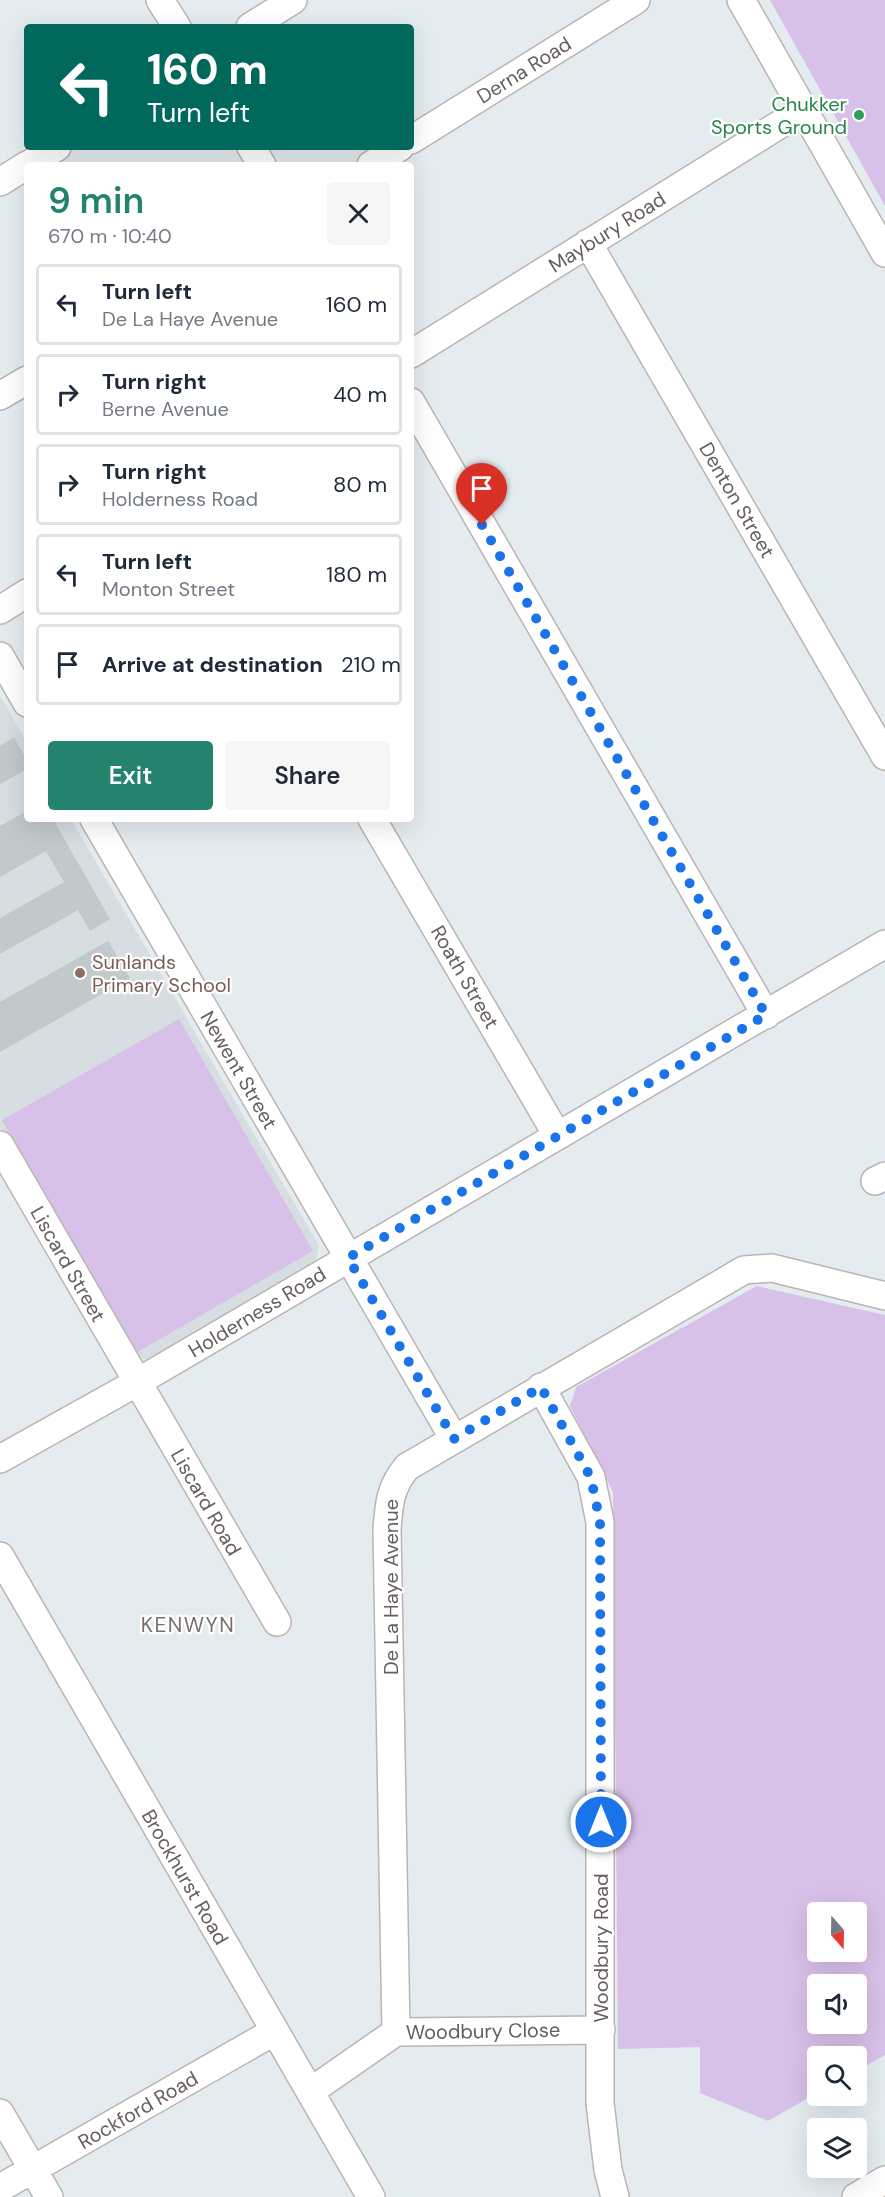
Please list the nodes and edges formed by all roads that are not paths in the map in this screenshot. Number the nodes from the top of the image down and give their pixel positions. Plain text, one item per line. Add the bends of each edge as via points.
1 (160, 0) edge
2 (293, 0) edge
3 (636, 0) edge
4 (741, 0) edge
5 (175, 24) edge
6 (255, 24) edge
7 (803, 110) junction
8 (414, 138) edge
9 (52, 150) edge
10 (395, 150) edge
11 (32, 162) edge
12 (376, 162) edge
13 (24, 167) edge
14 (0, 182) edge
15 (588, 243) junction
16 (885, 253) edge
17 (414, 352) edge
18 (24, 382) edge
19 (0, 396) edge
20 (414, 407) edge
21 (24, 595) edge
22 (0, 610) edge
23 (0, 656) edge
24 (24, 698) edge
25 (885, 756) edge
26 (96, 822) edge
27 (374, 822) edge
28 (885, 944) edge
29 (766, 1015) junction
30 (557, 1135) junction
31 (0, 1145) edge
32 (348, 1258) junction
33 (885, 1296) edge
34 (136, 1383) junction
35 (541, 1387) junction
36 (454, 1439) junction
37 (0, 1459) edge
38 (0, 1556) edge
39 (277, 1622) dead end
40 (601, 2030) junction
41 (275, 2031) junction
42 (396, 2032) junction
43 (311, 2091) junction
44 (0, 2113) edge
45 (33, 2169) junction
46 (885, 2180) edge
47 (0, 2188) edge
48 (49, 2197) edge
49 (371, 2197) edge
50 (615, 2197) edge
51 (856, 2197) edge

1 - 5 street
2 - 6 street
3 - 8 street, Derna Road
4 - 7 street
7 - 15 street, Maybury Road
7 - 16 street
9 - 11 street
10 - 12 street
13 - 14 street
15 - 17 street, Maybury Road
15 - 25 street, Denton Street
18 - 19 street
20 - 29 street
21 - 22 street
23 - 24 street
26 - 32 street, Newent Street
27 - 30 street, Roath Street
28 - 29 street, Holderness Road
29 - 30 street, Holderness Road
30 - 32 street, Holderness Road
31 - 34 street, Liscard Street
32 - 34 street, Holderness Road
32 - 36 street, Newent Street
33 - 35 street, De La Haye Avenue via 772,1268 744,1270
34 - 37 street, Holderness Road
34 - 39 street, Liscard Road
35 - 36 street, De La Haye Avenue
35 - 40 street, Woodbury Road via 591,1478 600,1522
36 - 42 street, De La Haye Avenue via 406,1467 391,1490 389,1506
38 - 41 street, Brockhurst Road
40 - 42 street, Woodbury Close
40 - 50 street, Woodbury Road via 600,2103
41 - 43 street, Brockhurst Road
41 - 45 street, Rockford Road
42 - 43 street, Woodbury Close
43 - 49 street, Brockhurst Road
44 - 45 street
45 - 47 street, Rockford Road
45 - 48 street
46 - 51 street

